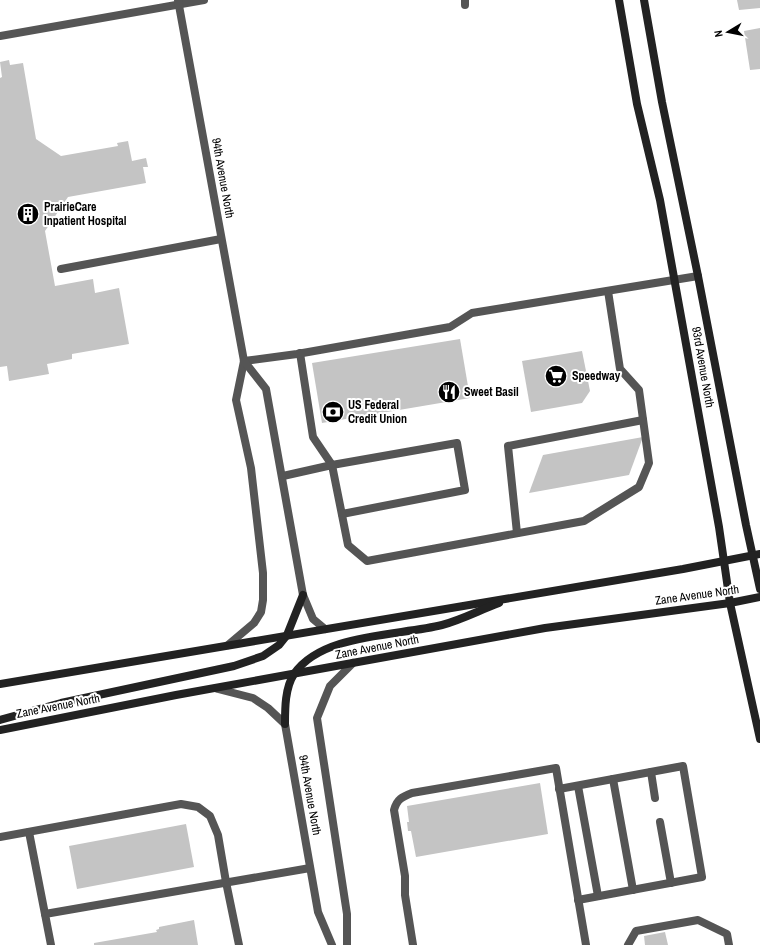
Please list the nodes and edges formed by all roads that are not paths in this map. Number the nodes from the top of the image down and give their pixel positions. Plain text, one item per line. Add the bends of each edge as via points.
1 (204, 0) edge
2 (619, 0) edge
3 (644, 0) edge
4 (178, 2) edge
5 (0, 36) edge
6 (221, 239) junction
7 (61, 269) dead end
8 (698, 276) junction
9 (675, 280) junction
10 (608, 291) junction
11 (300, 353) junction
12 (244, 361) junction
13 (644, 420) junction
14 (332, 465) junction
15 (283, 476) junction
16 (342, 514) junction
17 (517, 533) junction
18 (757, 555) edge
19 (724, 561) junction
20 (760, 589) edge
21 (304, 595) junction
22 (517, 597) junction
23 (760, 597) edge
24 (730, 603) junction
25 (325, 629) junction
26 (287, 635) junction
27 (228, 645) junction
28 (353, 663) junction
29 (294, 674) junction
30 (0, 684) edge
31 (218, 688) junction
32 (0, 720) edge
33 (285, 724) junction
34 (0, 730) edge
35 (760, 739) edge
36 (651, 772) junction
37 (613, 779) junction
38 (578, 786) junction
39 (559, 789) junction
40 (656, 798) dead end
41 (660, 822) dead end
42 (28, 832) junction
43 (0, 837) edge
44 (310, 868) junction
45 (226, 882) junction
46 (671, 883) junction
47 (633, 890) junction
48 (598, 896) junction
49 (578, 900) junction
50 (45, 914) junction
51 (51, 945) edge
52 (239, 945) edge
53 (332, 945) edge
54 (347, 945) edge
55 (413, 945) edge
56 (586, 945) edge
57 (628, 945) edge
58 (729, 945) edge

1 - 4 street
2 - 9 main road, 93rd Avenue North via 637,104 660,200
3 - 8 main road, 93rd Avenue North
4 - 5 street
4 - 6 street, 94th Avenue North
6 - 7 street
6 - 12 street, 94th Avenue North
8 - 9 street
8 - 18 main road, 93rd Avenue North via 746,525
9 - 10 street
9 - 19 main road, 93rd Avenue North
10 - 11 street via 472,313 450,327
10 - 13 street via 620,369 639,390
11 - 12 street
11 - 14 street via 313,437
12 - 15 street via 266,389
12 - 27 street via 236,400 251,468 263,573 263,600 261,612 254,623
13 - 17 street via 649,463 638,487 584,520
13 - 17 street via 508,446
14 - 15 street
14 - 16 street
14 - 16 street via 457,443 465,490
15 - 21 street
16 - 17 street via 348,545 367,561
18 - 19 main road
18 - 20 main road, 93rd Avenue North
19 - 22 main road
19 - 24 main road, 93rd Avenue North
21 - 25 street via 313,619
21 - 26 main road
22 - 25 main road
22 - 29 main road via 442,625 364,638 323,650 306,660
23 - 24 main road, Zane Avenue North
24 - 28 main road, Zane Avenue North via 545,628
24 - 35 main road, 93rd Avenue North
25 - 26 main road
26 - 27 main road
26 - 32 main road via 279,645 263,656 234,666 60,703
27 - 30 main road
28 - 29 main road, Zane Avenue North
28 - 54 street, 94th Avenue North via 330,686 317,718 347,914
29 - 31 main road, Zane Avenue North
29 - 33 main road via 288,690
31 - 33 street via 253,698
31 - 34 main road, Zane Avenue North
33 - 44 street, 94th Avenue North
36 - 37 street
36 - 40 street
36 - 46 street via 683,766 702,877
37 - 38 street
37 - 47 street
38 - 39 street
38 - 48 street
39 - 49 street
39 - 55 street via 556,768 412,793 396,802 394,810 405,876 404,895
41 - 46 street
42 - 43 street
42 - 45 street via 181,804 198,807 210,816 218,835
42 - 50 street
44 - 45 street
44 - 53 street, 94th Avenue North via 318,912
45 - 50 street
45 - 52 street
46 - 47 street
47 - 48 street
48 - 49 street
49 - 56 street
50 - 51 street
57 - 58 street via 636,931 698,920 727,934

